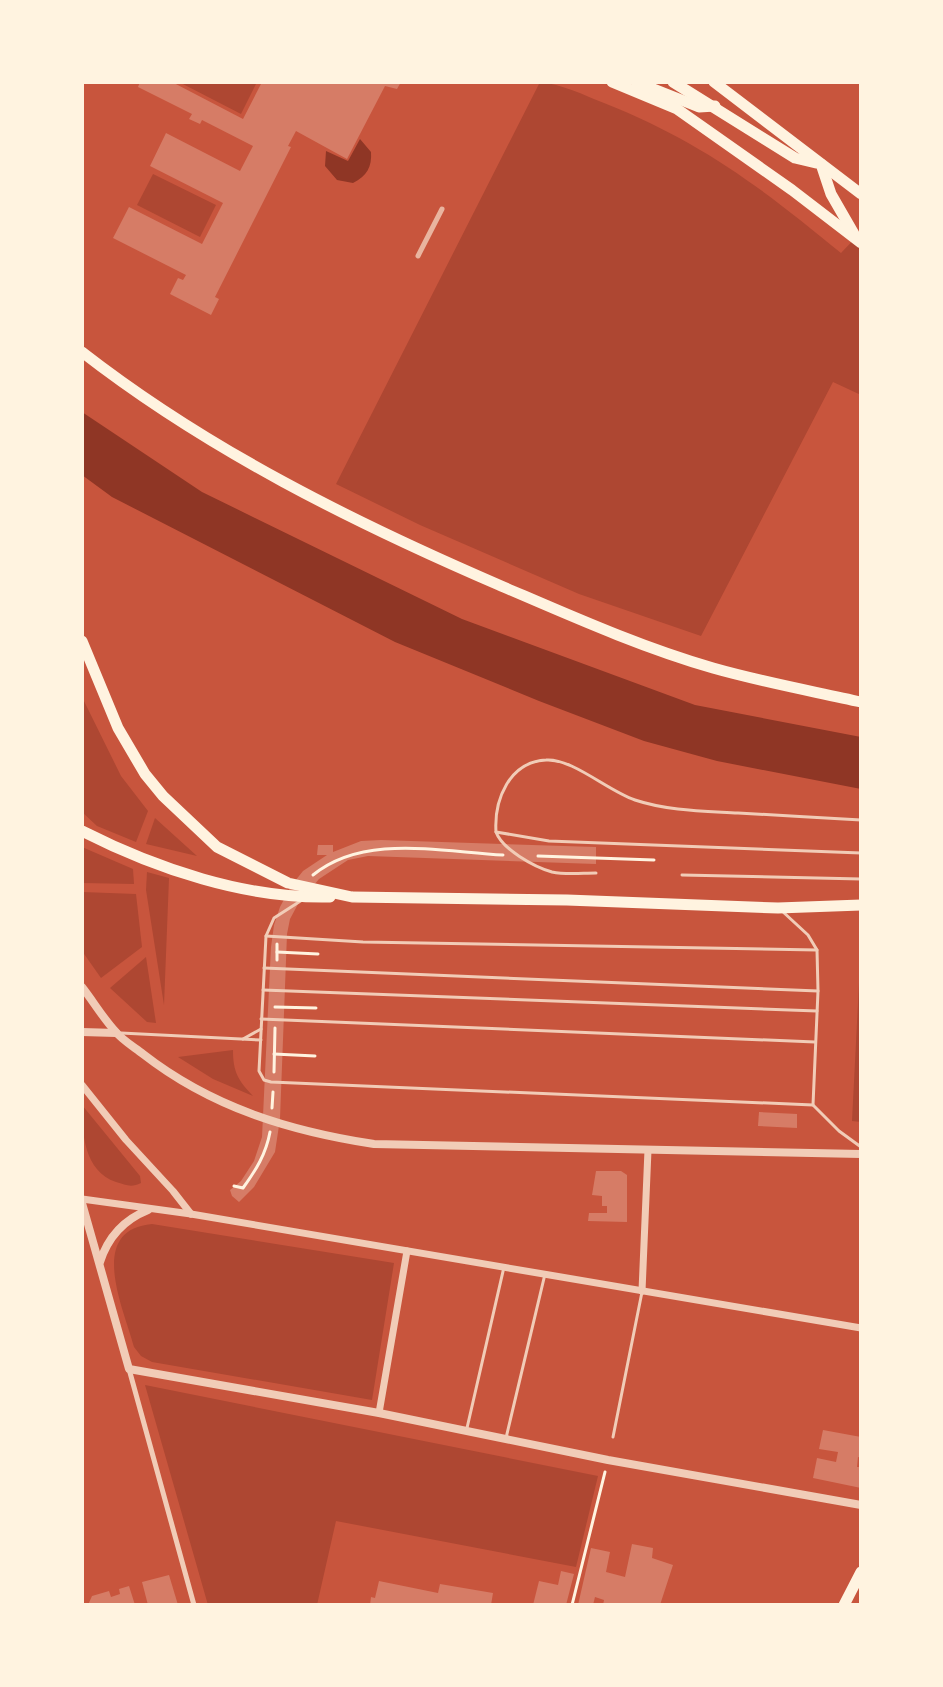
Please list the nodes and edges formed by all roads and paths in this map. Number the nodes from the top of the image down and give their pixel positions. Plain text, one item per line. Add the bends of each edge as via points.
1 (612, 82) edge
2 (636, 82) edge
3 (673, 82) edge
4 (714, 82) edge
5 (716, 106) junction
6 (821, 164) junction
7 (861, 194) edge
8 (858, 241) edge
9 (82, 352) edge
10 (82, 641) edge
11 (861, 702) edge
12 (861, 820) edge
13 (82, 831) edge
14 (496, 832) junction
15 (861, 853) edge
16 (596, 858) dead end
17 (654, 860) dead end
18 (596, 873) dead end
19 (682, 875) dead end
20 (861, 879) edge
21 (352, 897) junction
22 (305, 898) junction
23 (861, 905) edge
24 (778, 908) junction
25 (266, 936) junction
26 (817, 950) junction
27 (277, 952) dead end
28 (318, 954) dead end
29 (264, 968) junction
30 (82, 987) edge
31 (263, 990) junction
32 (818, 991) junction
33 (275, 1007) dead end
34 (316, 1008) dead end
35 (817, 1011) junction
36 (261, 1019) junction
37 (261, 1029) junction
38 (82, 1032) edge
39 (116, 1033) junction
40 (242, 1040) junction
41 (261, 1040) junction
42 (815, 1042) junction
43 (274, 1054) dead end
44 (315, 1056) dead end
45 (82, 1085) edge
46 (813, 1105) junction
47 (861, 1147) edge
48 (648, 1150) junction
49 (861, 1154) edge
50 (82, 1201) edge
51 (148, 1210) junction
52 (191, 1214) junction
53 (407, 1251) junction
54 (100, 1263) junction
55 (504, 1267) junction
56 (545, 1274) junction
57 (642, 1291) junction
58 (861, 1328) edge
59 (129, 1369) junction
60 (379, 1413) junction
61 (467, 1431) junction
62 (613, 1437) dead end
63 (506, 1439) junction
64 (608, 1460) junction
65 (861, 1505) edge
66 (861, 1572) edge
67 (194, 1605) edge
68 (572, 1605) edge
69 (844, 1605) edge

1 - 8 main road via 677,109
2 - 5 main road via 699,107
3 - 5 main road
4 - 6 main road
5 - 6 main road via 795,158
6 - 7 main road
6 - 8 main road
9 - 11 main road via 134,392 292,487 407,546 576,619 713,668
10 - 21 main road via 125,741 174,807 217,847 267,874
12 - 14 lane via 656,806 622,795 571,765 546,760 523,766 511,779 499,797
13 - 22 main road via 120,850 214,881
14 - 15 lane via 549,841
14 - 18 lane via 523,858 551,872
16 - 17 path
19 - 20 lane
21 - 22 main road
21 - 24 main road
22 - 25 lane via 274,918
23 - 24 main road
24 - 26 lane
25 - 26 lane
25 - 29 lane
26 - 32 lane
27 - 28 path
29 - 31 lane
29 - 32 lane
30 - 39 street
31 - 35 lane
31 - 36 lane
32 - 35 lane
33 - 34 path
35 - 42 lane
36 - 37 lane
36 - 42 lane
37 - 40 lane
37 - 41 lane
38 - 39 street
39 - 40 lane
39 - 48 street via 172,1077 210,1097 318,1136 374,1144
40 - 41 lane
41 - 46 lane via 259,1071 271,1082
42 - 46 lane
43 - 44 path
45 - 52 street
46 - 47 lane
48 - 49 street
48 - 57 street
50 - 51 street
50 - 54 street
51 - 52 street
51 - 54 street via 122,1225 104,1248
52 - 53 street
53 - 55 street
53 - 60 street
54 - 59 street
55 - 56 street
55 - 61 lane
56 - 57 street
56 - 63 lane
57 - 58 street
57 - 62 lane
59 - 60 street
59 - 67 street
60 - 61 street
61 - 63 street
63 - 64 street
64 - 65 street
64 - 68 path
66 - 69 main road

